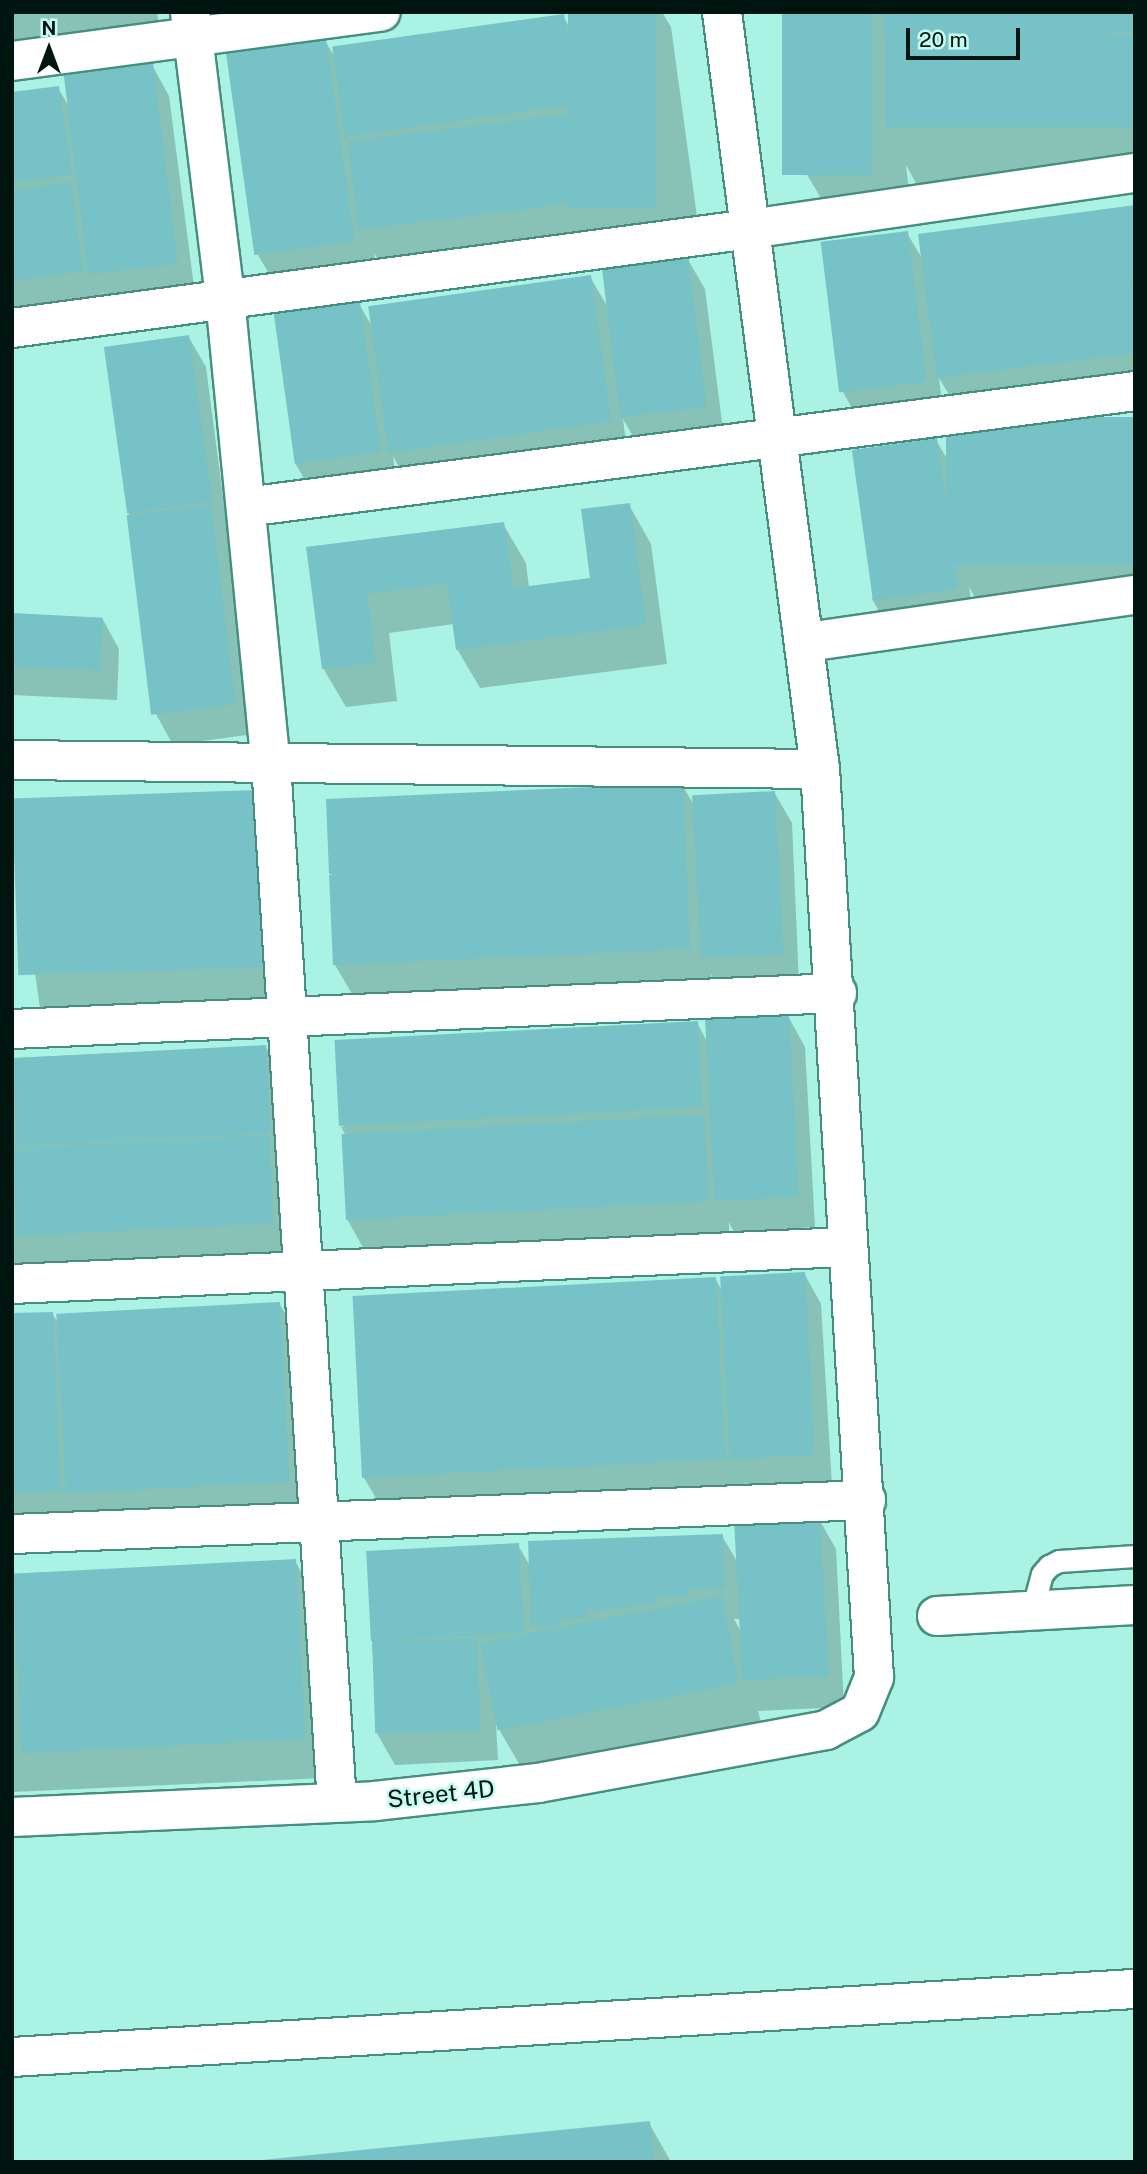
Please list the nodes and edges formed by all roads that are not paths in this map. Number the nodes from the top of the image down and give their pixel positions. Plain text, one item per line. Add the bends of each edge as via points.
1 (381, 12) edge
2 (722, 12) edge
3 (191, 24) edge
4 (12, 61) edge
5 (1135, 173) edge
6 (750, 229) junction
7 (225, 298) junction
8 (12, 328) edge
9 (1135, 391) edge
10 (779, 438) junction
11 (246, 507) junction
12 (1135, 595) edge
13 (807, 642) junction
14 (12, 760) edge
15 (271, 763) junction
16 (820, 769) junction
17 (837, 993) junction
18 (285, 1018) junction
19 (12, 1029) edge
20 (847, 1247) junction
21 (301, 1274) junction
22 (12, 1284) edge
23 (866, 1500) junction
24 (322, 1519) junction
25 (12, 1534) edge
26 (1135, 1556) edge
27 (1135, 1605) edge
28 (1032, 1611) junction
29 (937, 1616) dead end
30 (337, 1802) junction
31 (12, 1816) edge
32 (1135, 1989) edge
33 (12, 2057) edge

1 - 3 street
2 - 6 street
3 - 4 street
3 - 7 street
5 - 6 street
6 - 7 street
6 - 10 street
7 - 8 street
7 - 11 street
9 - 10 street
10 - 11 street
10 - 13 street
11 - 15 street
12 - 13 street
13 - 16 street
14 - 15 street
15 - 16 street
15 - 18 street
16 - 17 street
17 - 18 street
17 - 20 street
18 - 19 street
18 - 21 street
20 - 21 street
20 - 23 street
21 - 22 street
21 - 24 street
23 - 24 street
23 - 30 street, Street 4D via 874,1677 860,1712 826,1730 538,1783
24 - 25 street
24 - 30 street
26 - 28 lane via 1059,1561 1049,1566 1042,1574
27 - 28 street
28 - 29 street
30 - 31 street, Street 4D
32 - 33 street

